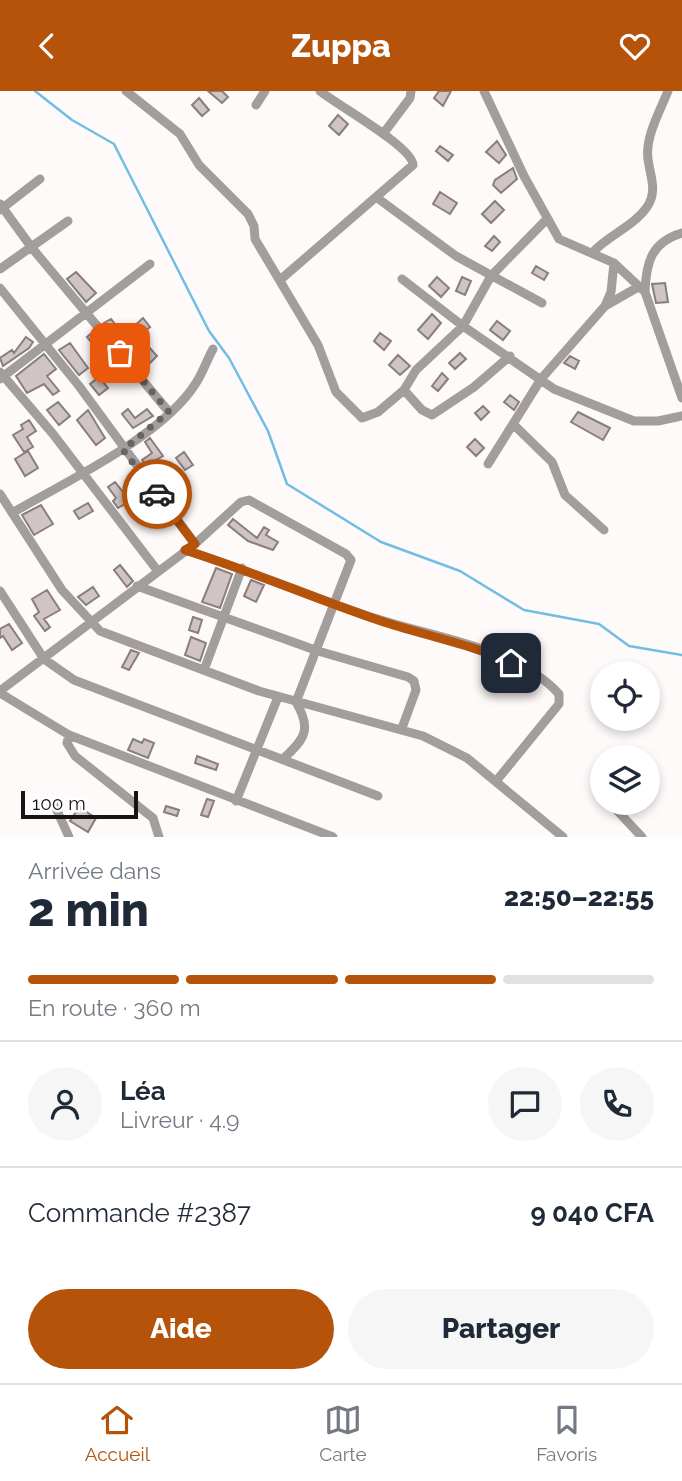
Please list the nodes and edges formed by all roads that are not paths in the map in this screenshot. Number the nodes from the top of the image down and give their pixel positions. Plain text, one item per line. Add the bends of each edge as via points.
1 (125, 91) edge
2 (265, 91) edge
3 (320, 91) edge
4 (411, 91) edge
5 (484, 91) edge
6 (668, 91) edge
7 (256, 105) dead end
8 (383, 134) junction
9 (40, 179) dead end
10 (376, 197) junction
11 (1, 207) edge
12 (548, 219) junction
13 (68, 221) dead end
14 (682, 233) edge
15 (32, 248) junction
16 (593, 252) junction
17 (150, 264) dead end
18 (614, 264) junction
19 (0, 269) edge
20 (491, 277) junction
21 (402, 279) dead end
22 (280, 280) junction
23 (0, 288) edge
24 (643, 289) junction
25 (542, 303) dead end
26 (605, 306) junction
27 (88, 314) junction
28 (463, 326) junction
29 (47, 346) junction
30 (212, 349) dead end
31 (510, 356) junction
32 (1, 376) edge
33 (541, 379) junction
34 (404, 390) junction
35 (682, 398) edge
36 (169, 412) junction
37 (682, 416) edge
38 (513, 424) junction
39 (123, 450) junction
40 (488, 464) dead end
41 (80, 472) junction
42 (0, 493) edge
43 (12, 513) junction
44 (604, 530) dead end
45 (195, 544) junction
46 (185, 550) junction
47 (242, 568) junction
48 (157, 570) junction
49 (137, 586) junction
50 (0, 591) edge
51 (334, 604) junction
52 (223, 619) junction
53 (89, 621) junction
54 (318, 651) junction
55 (44, 659) junction
56 (204, 670) junction
57 (0, 692) edge
58 (278, 697) junction
59 (296, 702) junction
60 (402, 728) junction
61 (69, 735) junction
62 (255, 750) junction
63 (283, 759) junction
64 (497, 780) junction
65 (378, 796) dead end
66 (236, 801) junction
67 (54, 804) dead end
68 (621, 815) edge
69 (69, 837) edge
70 (159, 837) edge
71 (333, 837) edge
72 (561, 837) edge
73 (642, 837) edge

1 - 22 street via 180,134 199,165 247,214 255,239
2 - 7 street
3 - 8 street
4 - 8 street
5 - 12 street
6 - 16 street via 648,145 654,181 649,204 635,221 607,237
8 - 10 street via 408,154 413,165
9 - 11 street
10 - 20 street
10 - 22 street
11 - 15 street
12 - 16 street via 559,239
12 - 20 street
13 - 15 street
14 - 24 street via 663,239 652,251
15 - 19 street
15 - 27 street
16 - 18 street
17 - 27 street
18 - 24 street
18 - 26 street
20 - 25 street
20 - 28 street
21 - 28 street
22 - 34 street via 318,345 336,392 362,418 378,412
23 - 29 street
24 - 26 street
24 - 35 street
26 - 33 street
27 - 29 street
27 - 36 street
28 - 31 street
28 - 34 street via 416,370
29 - 32 street
29 - 39 street
30 - 36 street via 196,383
31 - 33 street
31 - 34 street via 432,415
32 - 41 street
33 - 37 street via 634,421
33 - 38 street
36 - 39 street
38 - 40 street
38 - 44 street via 552,462 565,495
39 - 41 street
39 - 45 street
41 - 43 street
41 - 48 street
42 - 43 street
43 - 53 street via 62,590
45 - 46 street
45 - 51 street via 241,502 249,500 346,554 351,566
46 - 47 street
46 - 48 street
47 - 51 street
47 - 52 street
48 - 49 street
49 - 52 street
49 - 53 street
50 - 55 street
51 - 54 street
51 - 64 street via 495,655 550,683 559,694 559,704
52 - 54 street
52 - 56 street
53 - 55 street
53 - 56 street via 100,631
54 - 59 street
54 - 60 street via 414,681 416,690
55 - 57 street
55 - 62 street via 74,680
56 - 58 street
57 - 61 street
58 - 59 street
58 - 62 street
59 - 60 street
59 - 63 street via 305,717 304,734
60 - 64 street via 467,758
61 - 66 street
61 - 70 street via 67,743 75,756 153,818
62 - 63 street
62 - 66 street
63 - 65 street
64 - 72 street
66 - 71 street
67 - 69 street
68 - 73 street

